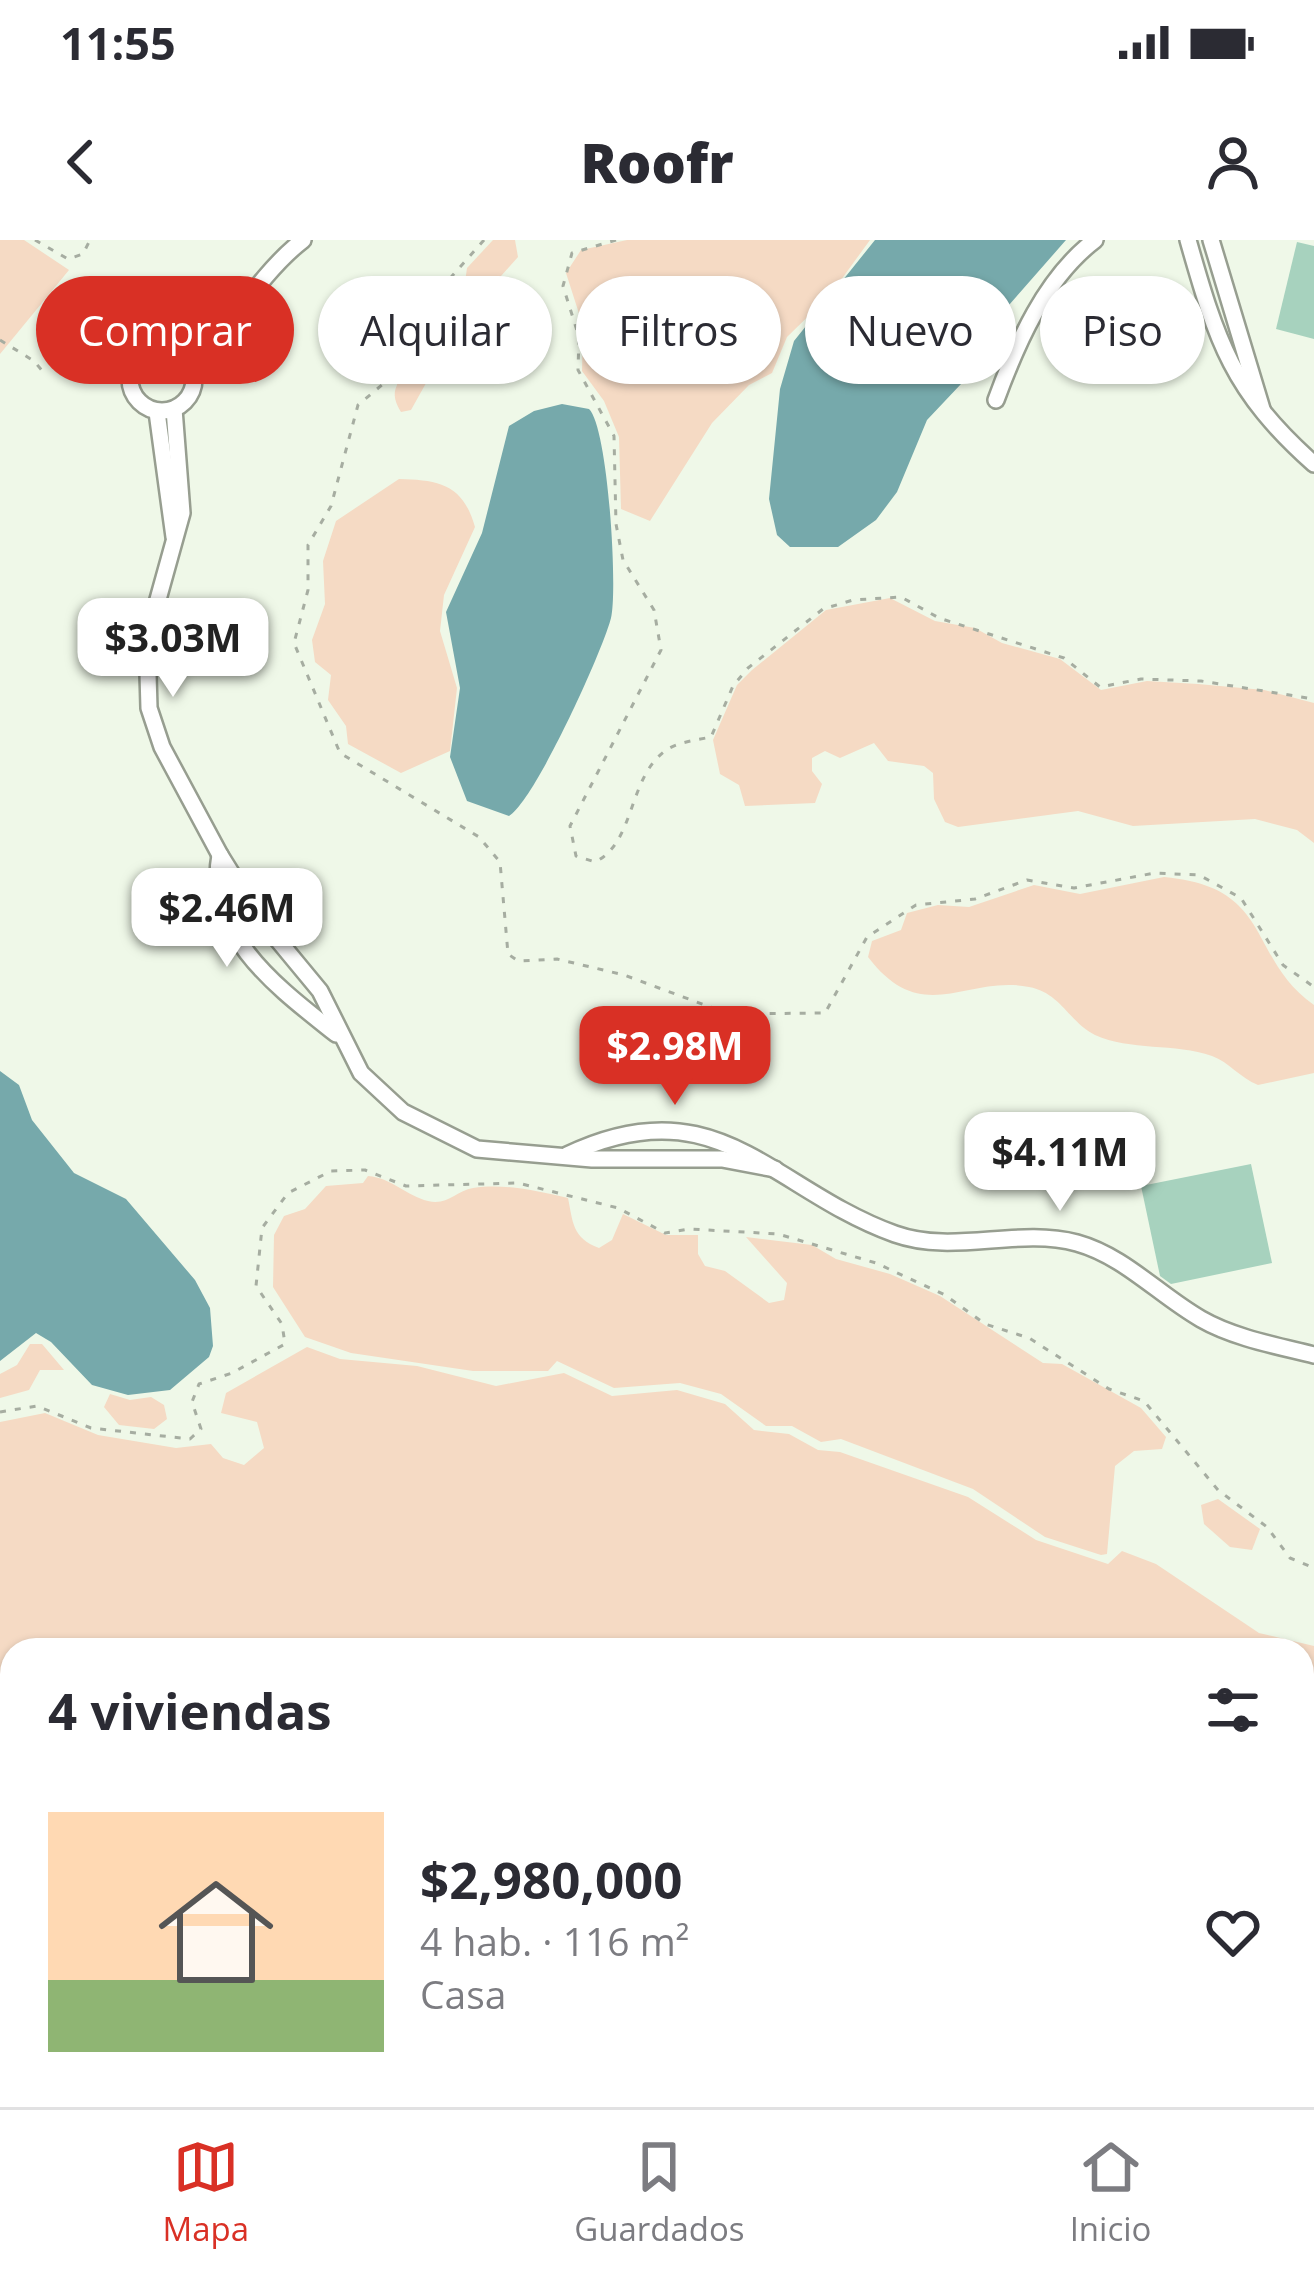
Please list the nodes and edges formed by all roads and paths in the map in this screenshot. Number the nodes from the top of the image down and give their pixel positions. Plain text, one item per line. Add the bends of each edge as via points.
1 (35, 240) edge
2 (90, 240) edge
3 (303, 240) edge
4 (484, 240) edge
5 (616, 240) edge
6 (1095, 240) edge
7 (1188, 240) edge
8 (1211, 240) edge
9 (267, 276) edge
10 (0, 340) edge
11 (36, 364) edge
12 (136, 384) edge
13 (188, 384) edge
14 (996, 400) dead end
15 (1262, 409) junction
16 (165, 410) junction
17 (1314, 464) edge
18 (1314, 699) edge
19 (220, 855) junction
20 (279, 941) junction
21 (256, 964) junction
22 (1314, 987) edge
23 (337, 1035) junction
24 (1314, 1355) edge
25 (0, 1412) edge
26 (1314, 1568) edge

1 - 2 path via 68,259 83,254
3 - 9 street
4 - 22 path via 452,277 407,364 358,405 331,506 308,545 308,590 294,643 340,753 479,837 500,862 508,954 624,975 729,1015 825,1013 867,937 916,905 975,899 1027,880 1074,888 1176,872 1215,881 1241,898 1283,965
5 - 18 path via 572,253 563,286 580,337 578,370 614,436 623,560 654,610 661,650 570,826 576,856 595,862 612,851 662,754 711,736 748,668 823,609 854,599 901,597 939,618 1064,658 1100,687 1202,681
6 - 14 street via 1052,287
7 - 15 street via 1227,362
8 - 15 street
10 - 11 path
12 - 16 street via 136,399
13 - 16 street via 188,397
15 - 17 street
16 - 19 street via 174,537 149,623 146,690 162,747
19 - 20 street
19 - 21 street via 228,916
20 - 21 street
20 - 23 street via 320,991
21 - 23 street
23 - 24 street via 379,1092 439,1134 492,1152 722,1159 775,1169 918,1241 1057,1239 1093,1248 1215,1327
25 - 26 path via 37,1406 91,1428 190,1439 201,1429 192,1402 199,1384 285,1344 254,1272 262,1228 289,1193 348,1168 406,1186 518,1183 618,1208 665,1234 797,1239 946,1295 985,1324 1029,1338 1109,1389 1144,1401 1218,1490 1267,1527 1291,1558

